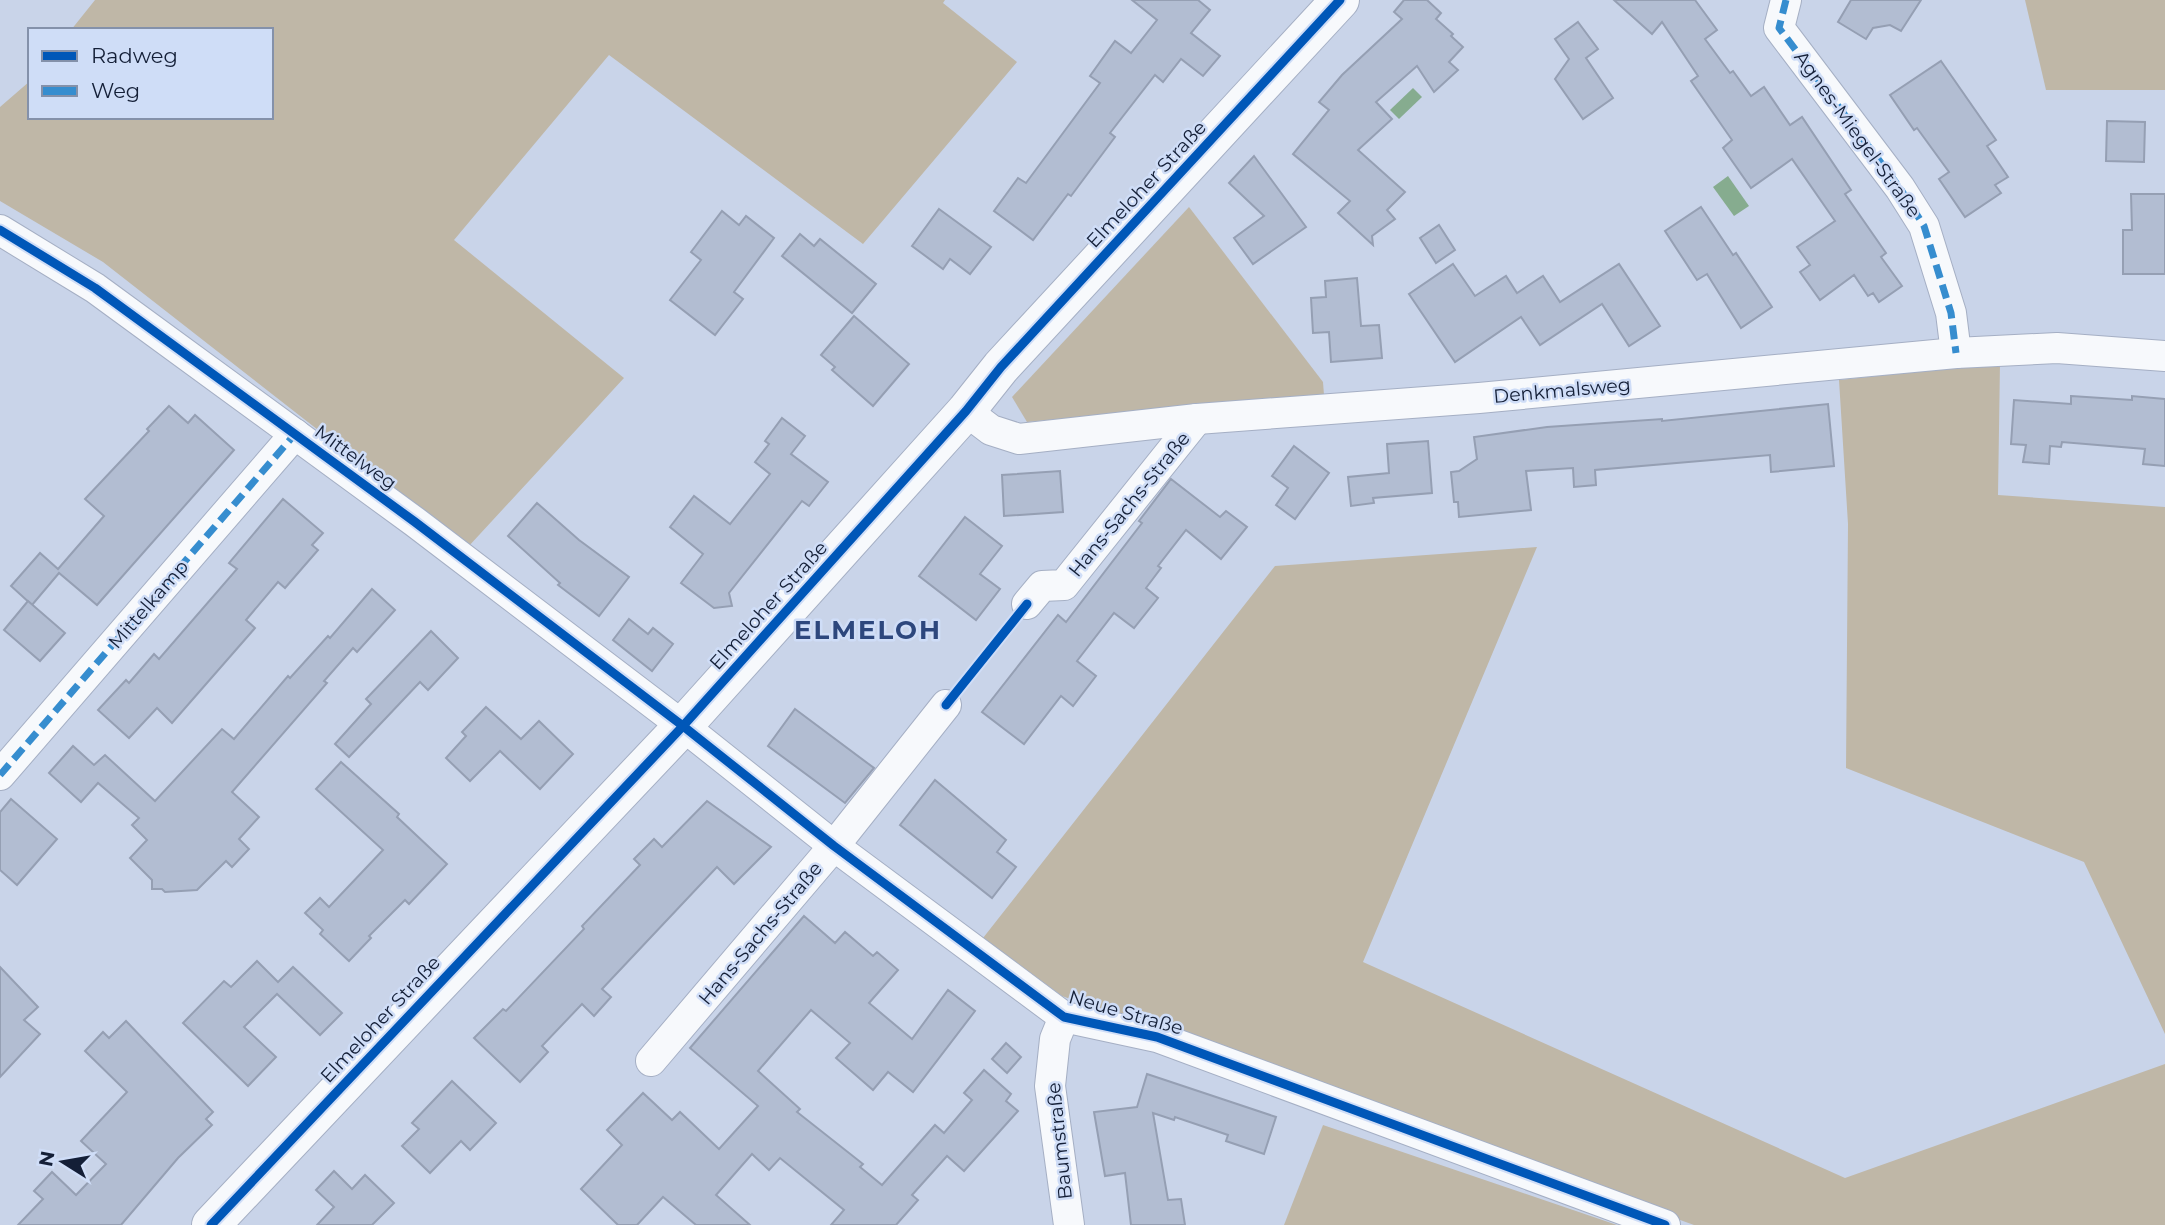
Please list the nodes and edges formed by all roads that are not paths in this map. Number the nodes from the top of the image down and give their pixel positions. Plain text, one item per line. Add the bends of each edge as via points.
1 (1340, 0) edge
2 (1786, 0) edge
3 (0, 230) edge
4 (1956, 353) junction
5 (2165, 356) edge
6 (967, 411) junction
7 (1197, 419) junction
8 (295, 434) junction
9 (1027, 604) dead end
10 (946, 705) dead end
11 (683, 726) junction
12 (0, 775) edge
13 (834, 846) junction
14 (1064, 1017) junction
15 (651, 1061) dead end
16 (211, 1225) edge
17 (1069, 1225) edge
18 (1665, 1225) edge

1 - 6 street, Elmeloher Straße via 1001,367
2 - 4 street, Agnes-Miegel-Straße via 1779,28 1924,226 1951,313
3 - 8 street, Mittelweg via 94,288
4 - 5 street, Denkmalsweg via 2057,348
4 - 7 street, Denkmalsweg via 1479,398
6 - 7 street, Denkmalsweg via 990,430 1019,439
6 - 11 street, Elmeloher Straße
7 - 9 street, Hans-Sachs-Straße via 1064,585 1042,586
8 - 11 street, Mittelweg
8 - 12 street, Mittelkamp
10 - 13 street, Hans-Sachs-Straße
11 - 13 street, Neue Straße
11 - 16 street, Elmeloher Straße
13 - 14 street, Neue Straße
13 - 15 street, Hans-Sachs-Straße
14 - 17 street, Baumstraße via 1055,1039 1050,1086
14 - 18 street, Neue Straße via 1157,1037

